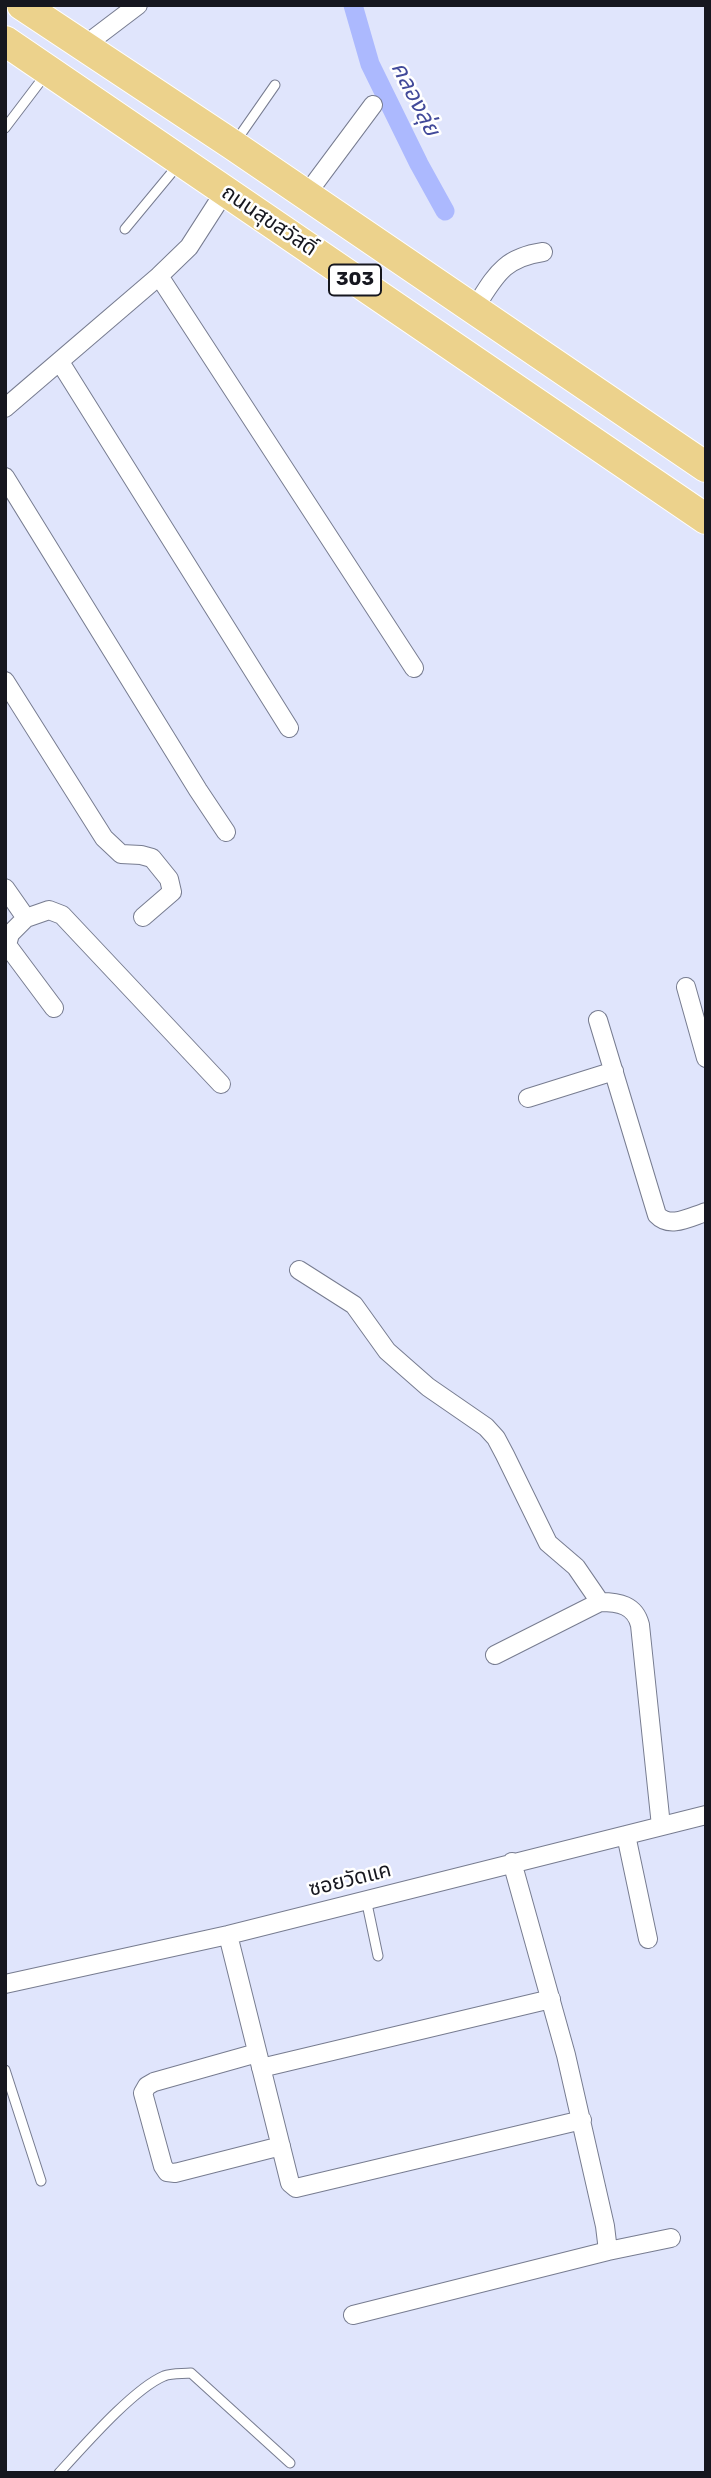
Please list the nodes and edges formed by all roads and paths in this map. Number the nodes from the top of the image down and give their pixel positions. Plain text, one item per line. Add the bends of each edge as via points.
1 (138, 5) edge
2 (34, 9) edge
3 (5, 41) edge
4 (84, 46) junction
5 (49, 70) junction
6 (275, 85) dead end
7 (373, 105) dead end
8 (5, 128) edge
9 (233, 145) junction
10 (182, 161) junction
11 (225, 191) junction
12 (306, 195) junction
13 (125, 229) dead end
14 (543, 252) dead end
15 (159, 276) junction
16 (474, 310) junction
17 (60, 362) junction
18 (5, 408) edge
19 (706, 467) edge
20 (5, 477) edge
21 (706, 519) edge
22 (414, 668) dead end
23 (5, 681) edge
24 (289, 728) dead end
25 (226, 832) dead end
26 (5, 888) edge
27 (143, 917) dead end
28 (26, 918) junction
29 (686, 987) dead end
30 (54, 1008) dead end
31 (598, 1020) dead end
32 (706, 1058) edge
33 (614, 1071) junction
34 (221, 1084) dead end
35 (528, 1098) dead end
36 (706, 1212) edge
37 (299, 1270) dead end
38 (600, 1602) junction
39 (495, 1654) dead end
40 (706, 1815) edge
41 (661, 1826) junction
42 (626, 1835) junction
43 (512, 1862) junction
44 (366, 1899) junction
45 (228, 1935) junction
46 (648, 1939) dead end
47 (378, 1956) dead end
48 (5, 1984) edge
49 (551, 1998) junction
50 (259, 2060) junction
51 (5, 2070) edge
52 (582, 2120) junction
53 (281, 2146) junction
54 (41, 2181) dead end
55 (671, 2238) dead end
56 (608, 2250) junction
57 (353, 2315) dead end
58 (290, 2463) dead end
59 (59, 2473) edge

1 - 4 street
2 - 4 main road, ถนนสุขสวัสดิ์ / 303
3 - 5 main road, ถนนสุขสวัสดิ์ / 303
4 - 9 main road, ถนนสุขสวัสดิ์ / 303
5 - 8 lane
5 - 10 main road, ถนนสุขสวัสดิ์ / 303
6 - 9 lane
7 - 12 street
9 - 12 main road, ถนนสุขสวัสดิ์ / 303
10 - 11 main road, ถนนสุขสวัสดิ์ / 303
10 - 13 lane
11 - 15 street via 189,247
11 - 21 main road, ถนนสุขสวัสดิ์ / 303
12 - 16 main road, ถนนสุขสวัสดิ์ / 303
14 - 16 street via 506,264
15 - 17 street
15 - 22 street
16 - 19 main road, ถนนสุขสวัสดิ์ / 303
17 - 18 street
17 - 24 street
20 - 25 street
23 - 27 street via 104,838 121,853 152,858 169,878 172,891
26 - 28 street
28 - 30 street via 7,944
28 - 34 street via 49,910 62,915
29 - 32 street
31 - 33 street
33 - 35 street
33 - 36 street via 657,1215 672,1223
37 - 38 street via 354,1305 387,1351 496,1438 548,1543 576,1567
38 - 39 street
38 - 41 street via 625,1605 634,1611 640,1625
40 - 41 street, ซอยวัดแค
41 - 42 street, ซอยวัดแค
42 - 43 street, ซอยวัดแค
42 - 46 street
43 - 44 street, ซอยวัดแค
43 - 49 street
44 - 45 street, ซอยวัดแค
44 - 47 lane
45 - 48 street, ซอยวัดแค
45 - 50 street
49 - 50 street
49 - 52 street
50 - 53 street
50 - 53 street via 154,2082 143,2093 167,2172
51 - 54 lane
52 - 53 street via 296,2188 290,2183
52 - 56 street
55 - 56 street
56 - 57 street
58 - 59 lane via 191,2373 167,2374 92,2437

